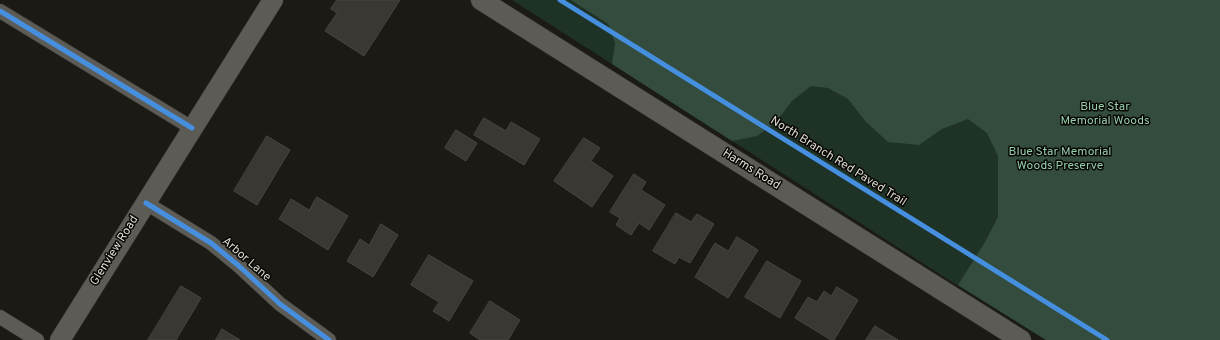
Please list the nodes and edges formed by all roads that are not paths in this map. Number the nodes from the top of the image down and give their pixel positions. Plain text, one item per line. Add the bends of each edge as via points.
1 (273, 0) edge
2 (481, 0) edge
3 (0, 11) edge
4 (192, 128) junction
5 (146, 202) junction
6 (0, 317) edge
7 (37, 340) edge
8 (60, 340) edge
9 (329, 340) edge
10 (1021, 340) edge

1 - 4 main road, Glenview Road
2 - 10 main road, Harms Road
3 - 4 street
4 - 5 main road, Glenview Road
5 - 8 main road, Glenview Road
5 - 9 street, Arbor Lane via 211,243 280,304
6 - 7 street

